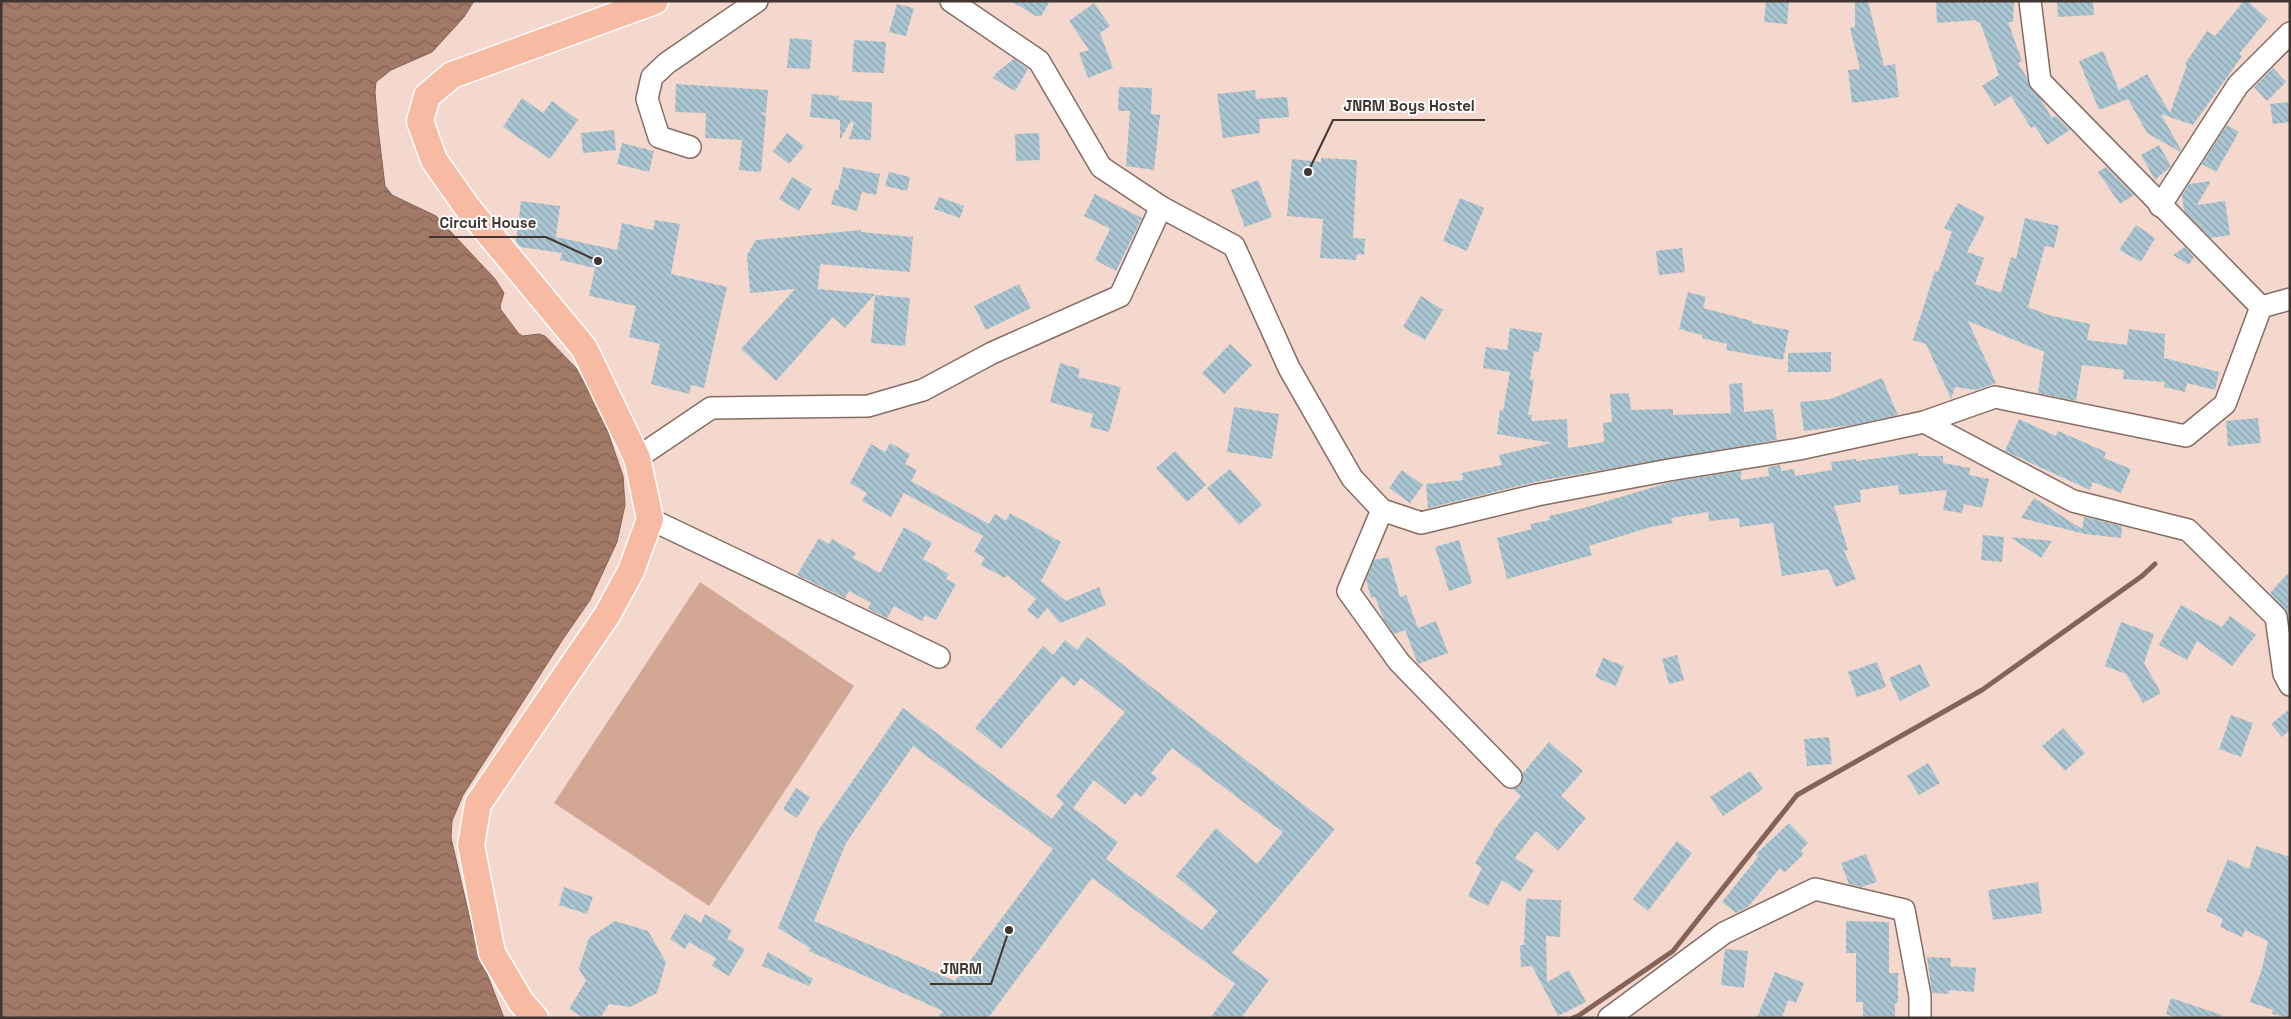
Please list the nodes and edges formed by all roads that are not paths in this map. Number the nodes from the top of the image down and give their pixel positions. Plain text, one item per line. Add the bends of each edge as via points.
1 (655, 1) edge
2 (757, 1) edge
3 (951, 1) edge
4 (2030, 1) edge
5 (2290, 33) edge
6 (690, 147) dead end
7 (2160, 206) junction
8 (1161, 207) junction
9 (2290, 299) edge
10 (2261, 307) junction
11 (1924, 422) junction
12 (637, 458) junction
13 (1382, 510) junction
14 (650, 519) junction
15 (939, 657) dead end
16 (2290, 685) edge
17 (1511, 777) dead end
18 (535, 1018) edge
19 (1609, 1018) edge
20 (1920, 1018) edge

1 - 12 main road via 452,75 426,96 420,121 434,160 467,207 584,348
2 - 6 street via 652,77 647,99 660,137
3 - 8 street via 1039,60 1101,167
4 - 7 street via 2040,81
5 - 7 street via 2238,85
7 - 10 street
8 - 12 street via 1120,296 992,353 923,390 868,406 711,408
8 - 13 street via 1234,246 1289,368 1352,478
9 - 10 street
10 - 11 street via 2225,404 2186,436 1996,397
11 - 13 street via 1800,449 1538,495 1421,523
11 - 16 street via 2073,501 2188,530 2276,617 2284,674
12 - 14 main road
13 - 17 street via 1348,591 1399,662
14 - 15 street
14 - 18 main road via 631,571 608,615 478,804 471,845 492,953 521,1002
19 - 20 street via 1724,933 1815,889 1904,910 1920,996

